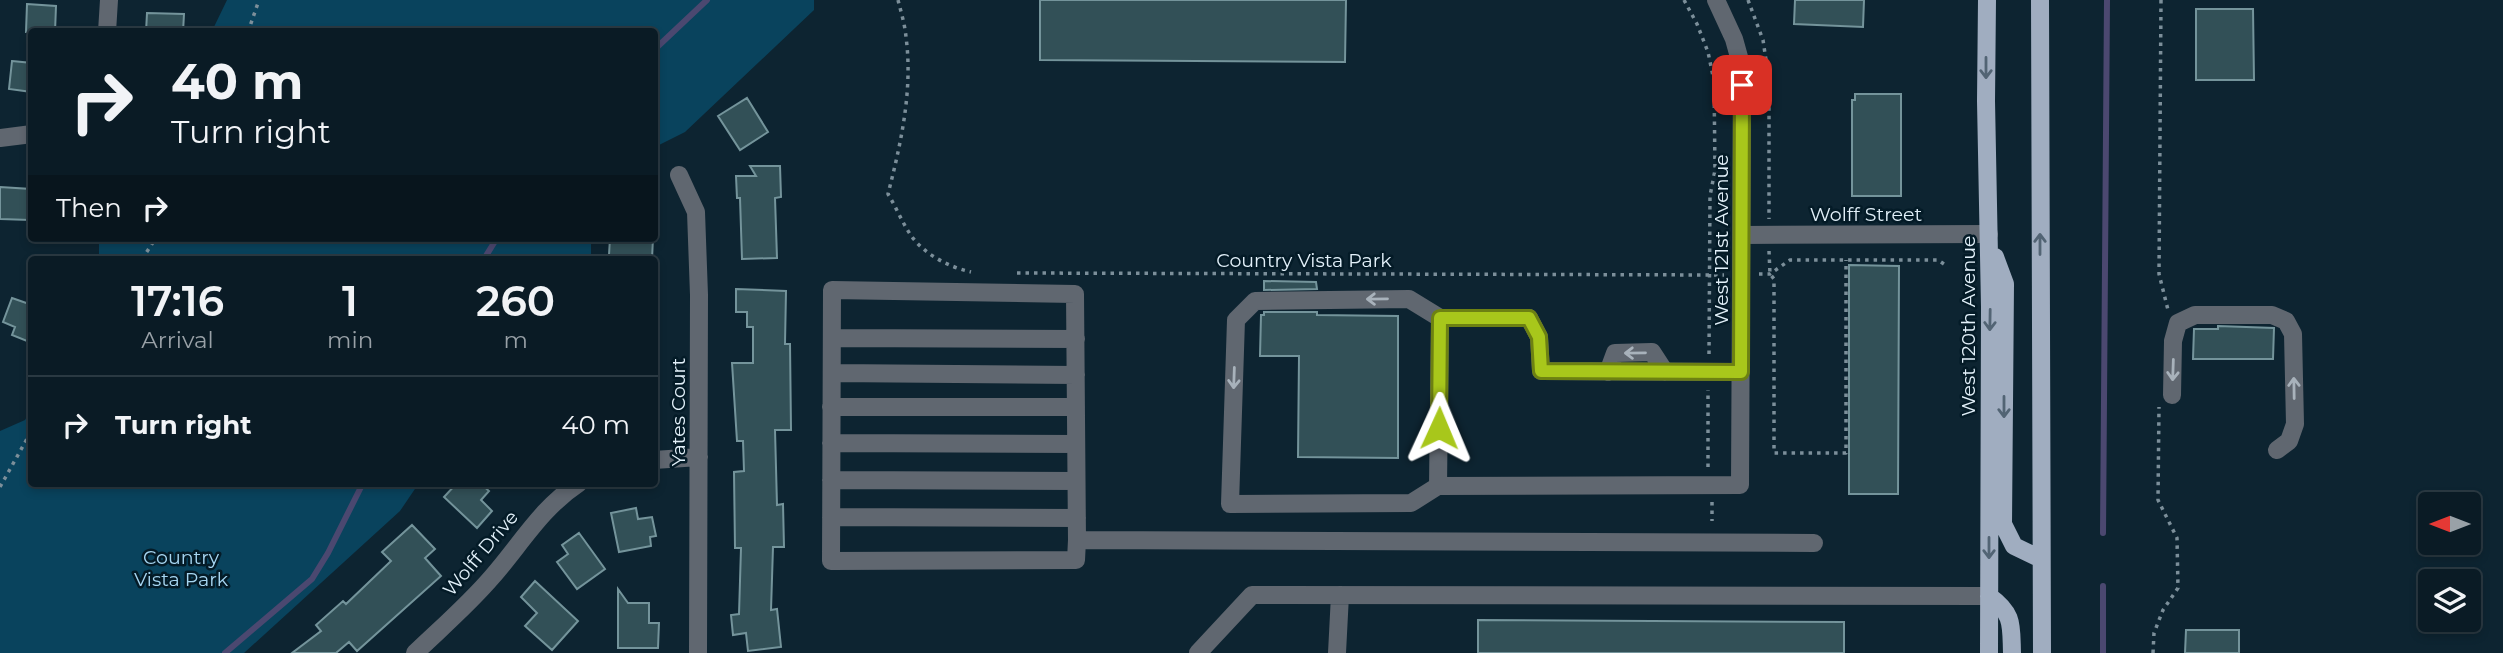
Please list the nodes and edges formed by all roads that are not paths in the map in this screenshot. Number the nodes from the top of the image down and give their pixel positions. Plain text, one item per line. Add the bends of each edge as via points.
1 (109, 0) edge
2 (1716, 0) edge
3 (1987, 0) edge
4 (2040, 0) edge
5 (107, 28) edge
6 (28, 134) edge
7 (0, 138) edge
8 (679, 175) dead end
9 (1742, 235) junction
10 (1990, 239) junction
11 (1440, 318) junction
12 (832, 338) junction
13 (1076, 339) junction
14 (1741, 372) junction
15 (832, 373) junction
16 (1076, 375) junction
17 (2172, 395) dead end
18 (831, 407) junction
19 (1076, 407) junction
20 (831, 443) junction
21 (1076, 444) junction
22 (2277, 450) dead end
23 (699, 457) junction
24 (658, 460) edge
25 (831, 480) junction
26 (1076, 481) junction
27 (1438, 486) junction
28 (573, 487) edge
29 (831, 517) junction
30 (1077, 518) junction
31 (1077, 541) junction
32 (1814, 543) dead end
33 (2041, 559) junction
34 (1340, 595) junction
35 (1989, 596) junction
36 (415, 653) edge
37 (698, 653) edge
38 (1198, 653) edge
39 (1337, 653) edge
40 (1989, 653) edge
41 (2012, 653) edge
42 (2042, 653) edge

1 - 5 street
2 - 9 street, West 121st Avenue via 1740,63
3 -> 10 main road, West 120th Avenue
33 -> 4 main road
6 - 7 street
8 - 23 street, Yates Court via 696,212
9 - 10 street, Wolff Street
9 - 14 street, West 121st Avenue
10 -> 33 main road via 2005,284 2003,524 2014,547
10 -> 35 main road, West 120th Avenue
11 - 14 street via 1529,318 1539,337 1541,371
11 - 27 street
11 -> 27 street via 1409,299 1255,301 1236,320 1230,504 1411,503
12 - 13 street
12 - 13 street via 832,290 1075,294
12 - 15 street
13 - 16 street
14 - 27 street, West 121st Avenue via 1740,485
15 - 16 street
15 - 18 street
16 - 19 street
22 -> 17 street via 2289,441 2295,424 2293,334 2286,321 2272,315 2195,315 2178,323
18 - 19 street
18 - 20 street
19 - 21 street
20 - 21 street
20 - 25 street
21 - 26 street
23 - 24 street
23 - 37 street, Yates Court
25 - 26 street
25 - 29 street
26 - 30 street
28 - 36 street, Wolff Drive via 555,500 493,576
29 - 30 street
29 - 31 street via 831,561 1076,560
30 - 31 street
31 - 32 street
33 - 42 main road
34 - 35 street
34 - 38 street via 1252,595
34 - 39 street
35 - 40 main road, West 120th Avenue
35 - 41 main road via 2003,606 2011,621

